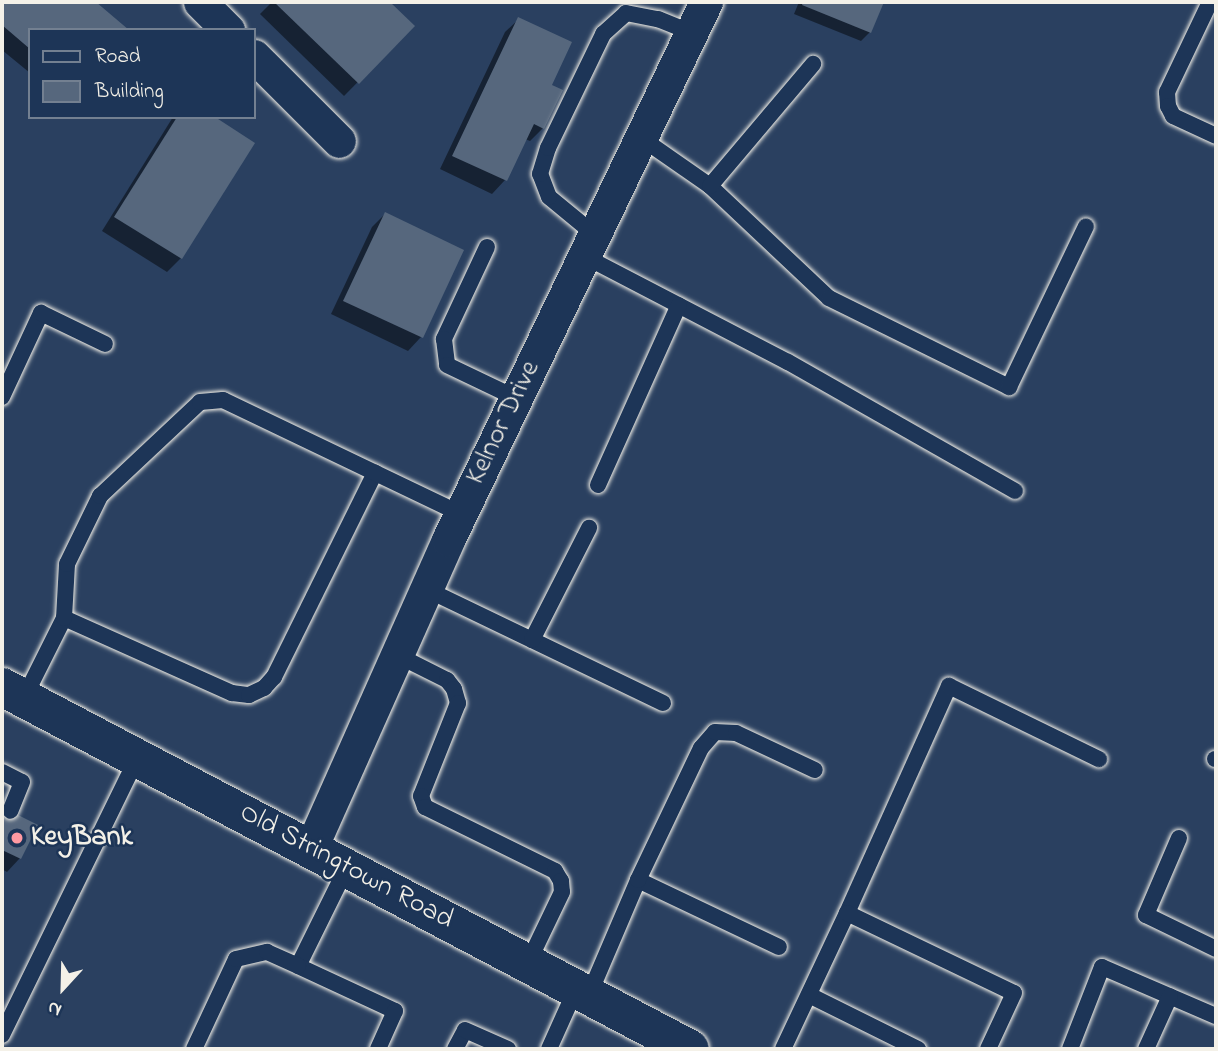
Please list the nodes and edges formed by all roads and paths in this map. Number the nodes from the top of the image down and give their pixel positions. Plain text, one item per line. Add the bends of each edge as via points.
1 (200, 2) edge
2 (706, 2) edge
3 (1210, 2) edge
4 (226, 28) edge
5 (691, 33) junction
6 (256, 58) edge
7 (813, 64) dead end
8 (1216, 136) edge
9 (641, 138) junction
10 (339, 141) dead end
11 (710, 186) junction
12 (1086, 226) dead end
13 (589, 245) junction
14 (486, 247) dead end
15 (679, 305) junction
16 (105, 344) dead end
17 (2, 397) edge
18 (516, 398) junction
19 (375, 473) junction
20 (598, 485) dead end
21 (1015, 491) dead end
22 (461, 514) junction
23 (589, 528) dead end
24 (426, 589) junction
25 (64, 618) junction
26 (531, 640) junction
27 (397, 655) junction
28 (13, 693) edge
29 (663, 704) dead end
30 (137, 758) junction
31 (1099, 759) dead end
32 (815, 770) dead end
33 (2, 772) edge
34 (10, 811) dead end
35 (1179, 838) dead end
36 (311, 848) junction
37 (347, 867) junction
38 (638, 880) junction
39 (848, 913) junction
40 (779, 947) dead end
41 (1216, 949) edge
42 (527, 963) junction
43 (299, 966) junction
44 (583, 992) junction
45 (809, 995) junction
46 (1170, 996) junction
47 (1216, 1016) edge
48 (2, 1035) edge
49 (194, 1049) edge
50 (378, 1049) edge
51 (455, 1049) edge
52 (508, 1049) edge
53 (549, 1049) edge
54 (690, 1049) edge
55 (783, 1049) edge
56 (918, 1049) edge
57 (988, 1049) edge
58 (1070, 1049) edge
59 (1146, 1049) edge

1 - 4 street
2 - 5 street, Kelnor Drive
3 - 8 lane via 1167,92 1173,116
5 - 9 street, Kelnor Drive
5 - 13 lane via 626,13 603,34 548,148 540,174 549,197
6 - 10 street
7 - 11 lane
9 - 11 lane
9 - 13 street, Kelnor Drive
11 - 12 lane via 829,298 1009,387
13 - 15 lane
13 - 18 street, Kelnor Drive
14 - 18 lane via 444,339 447,366
15 - 20 lane
15 - 21 lane
16 - 17 lane via 41,313
18 - 22 street, Kelnor Drive
19 - 22 lane
19 - 25 lane via 223,400 200,402 100,496 67,564
19 - 25 lane via 274,677 249,695 232,693
22 - 24 street, Kelnor Drive
23 - 26 lane
24 - 26 lane
24 - 27 street, Kelnor Drive
25 - 28 lane
26 - 29 lane
27 - 36 street, Kelnor Drive
27 - 42 lane via 447,680 458,702 421,796 425,807 555,871 561,881 562,892
28 - 30 street, Old Stringtown Road
30 - 36 street, Old Stringtown Road
30 - 48 lane
31 - 39 lane via 949,686
32 - 38 lane via 736,733 715,733 701,748
33 - 34 lane via 22,782
35 - 41 lane via 1146,915
36 - 37 street, Old Stringtown Road
37 - 42 street, Old Stringtown Road
37 - 43 lane
38 - 40 lane
38 - 44 lane
39 - 45 lane
39 - 57 lane via 1014,993
42 - 44 street, Old Stringtown Road
43 - 49 lane via 267,952 236,960
43 - 50 lane via 395,1011
44 - 53 lane
44 - 54 street, Old Stringtown Road
45 - 55 lane
45 - 56 lane
46 - 47 lane
46 - 58 lane via 1102,967
46 - 59 lane
51 - 52 lane via 465,1030

